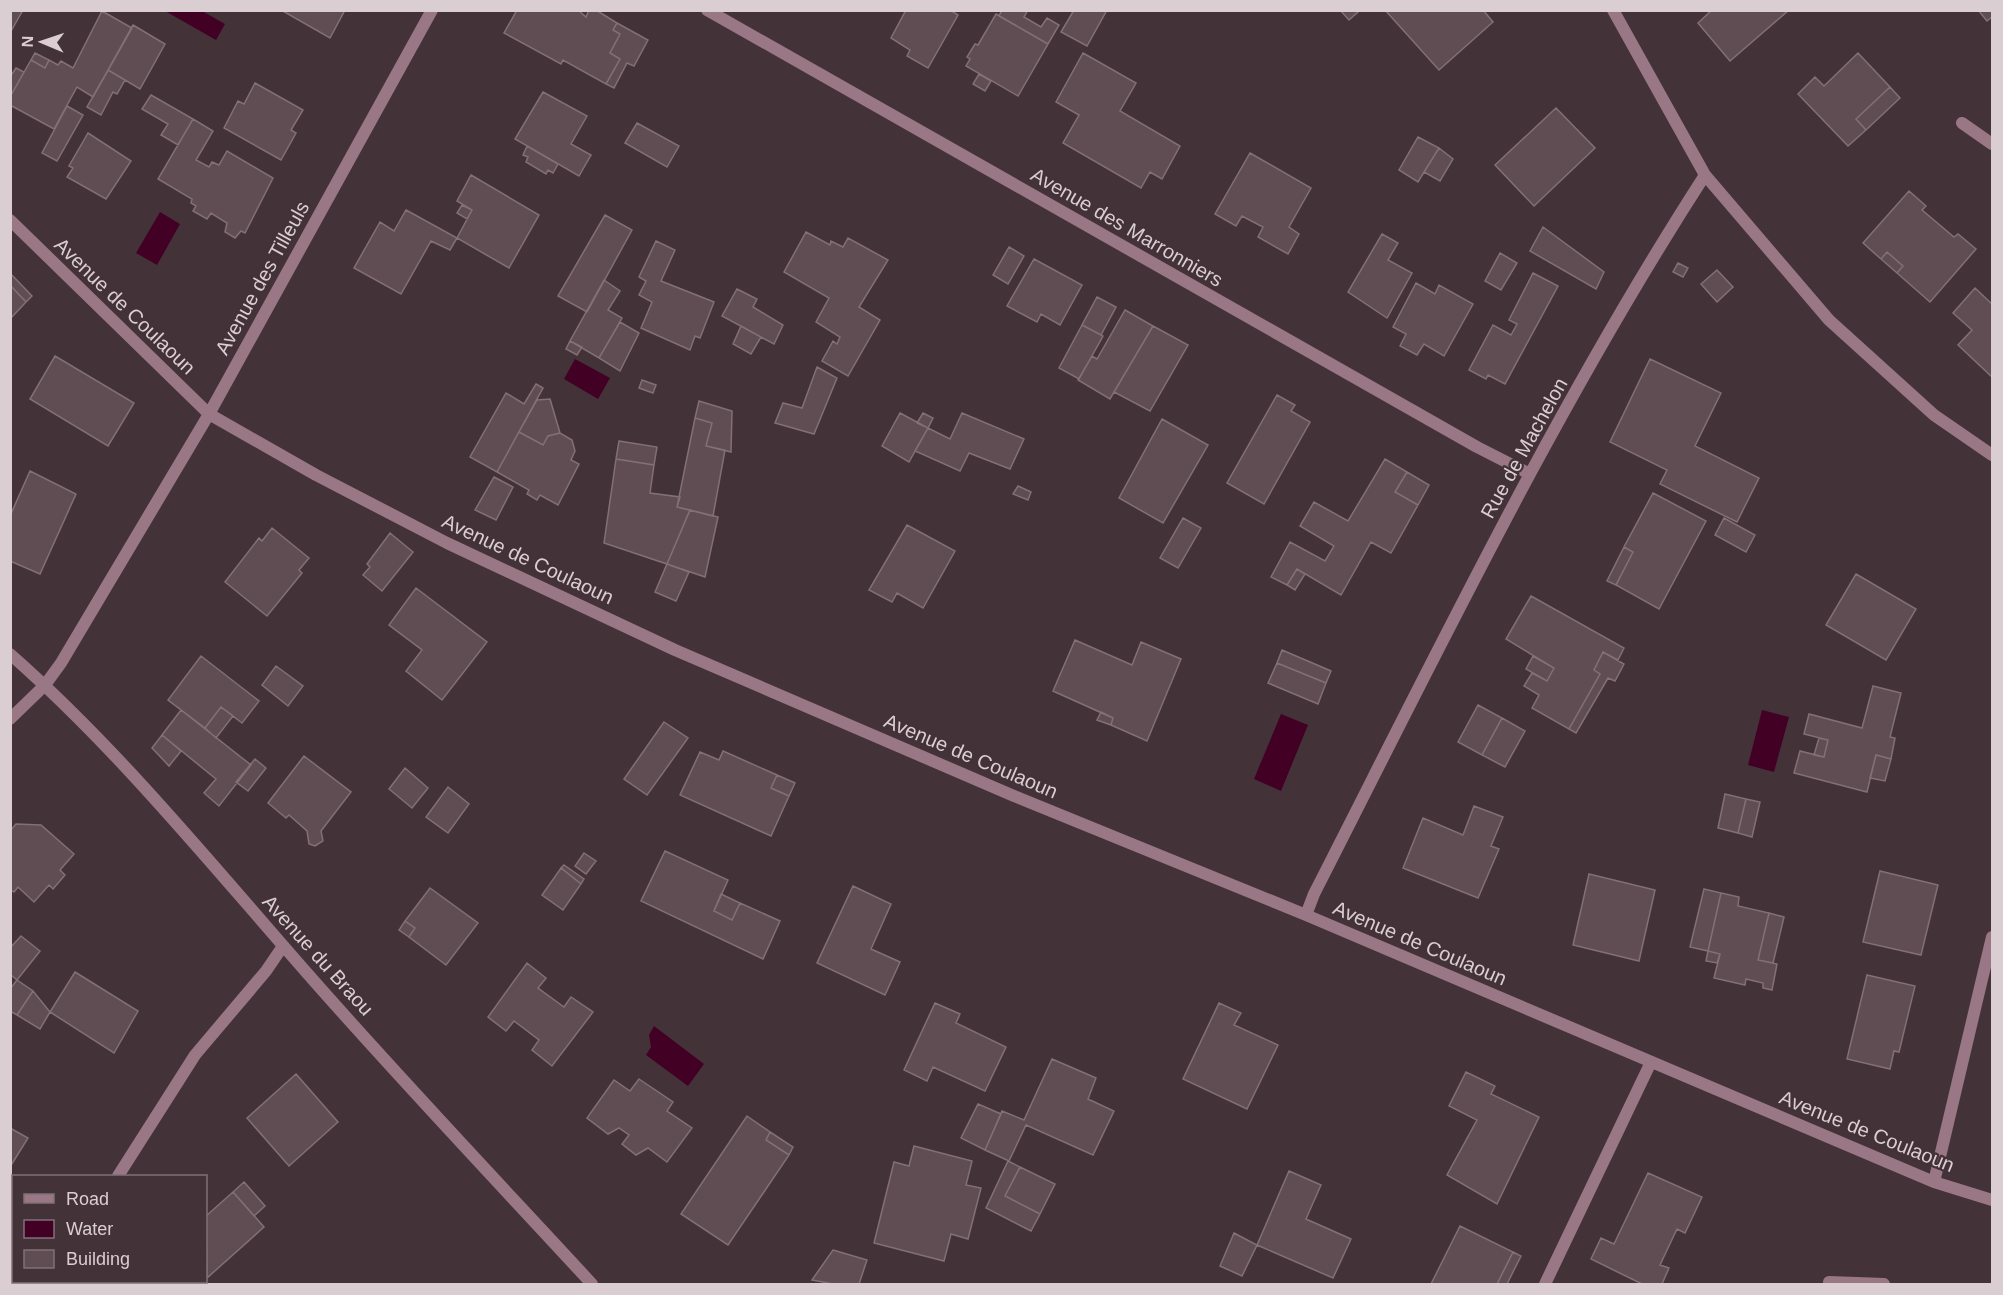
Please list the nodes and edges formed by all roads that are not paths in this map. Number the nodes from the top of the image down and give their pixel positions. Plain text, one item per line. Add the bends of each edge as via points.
1 (432, 10) edge
2 (707, 10) edge
3 (1613, 10) edge
4 (1962, 123) dead end
5 (1992, 144) edge
6 (1705, 175) junction
7 (10, 220) edge
8 (209, 414) junction
9 (1992, 455) edge
10 (1530, 474) junction
11 (10, 654) edge
12 (45, 685) junction
13 (10, 719) edge
14 (1306, 915) junction
15 (1992, 937) edge
16 (283, 946) junction
17 (1652, 1062) junction
18 (119, 1175) edge
19 (1934, 1182) junction
20 (1992, 1200) edge
21 (1828, 1281) dead end
22 (592, 1284) edge
23 (1545, 1284) edge
24 (1884, 1284) edge

1 - 8 street, Avenue des Tilleuls
2 - 10 street, Avenue des Marronniers
3 - 6 street
4 - 5 street
6 - 9 street via 1829,320 1934,415
6 - 10 street, Rue de Machelon via 1661,243
7 - 8 street, Avenue de Coulaoun
8 - 12 street, Avenue des Tilleuls
8 - 14 street, Avenue de Coulaoun via 447,543 675,650 1014,796
10 - 14 street, Rue de Machelon
11 - 12 street, Avenue du Braou
12 - 13 street, Avenue des Tilleuls
12 - 16 street, Avenue du Braou via 158,804
14 - 17 street, Avenue de Coulaoun
15 - 19 street
16 - 18 street via 195,1054
16 - 22 street, Avenue du Braou
17 - 19 street, Avenue de Coulaoun
17 - 23 street
19 - 20 street, Avenue de Coulaoun
21 - 24 street

